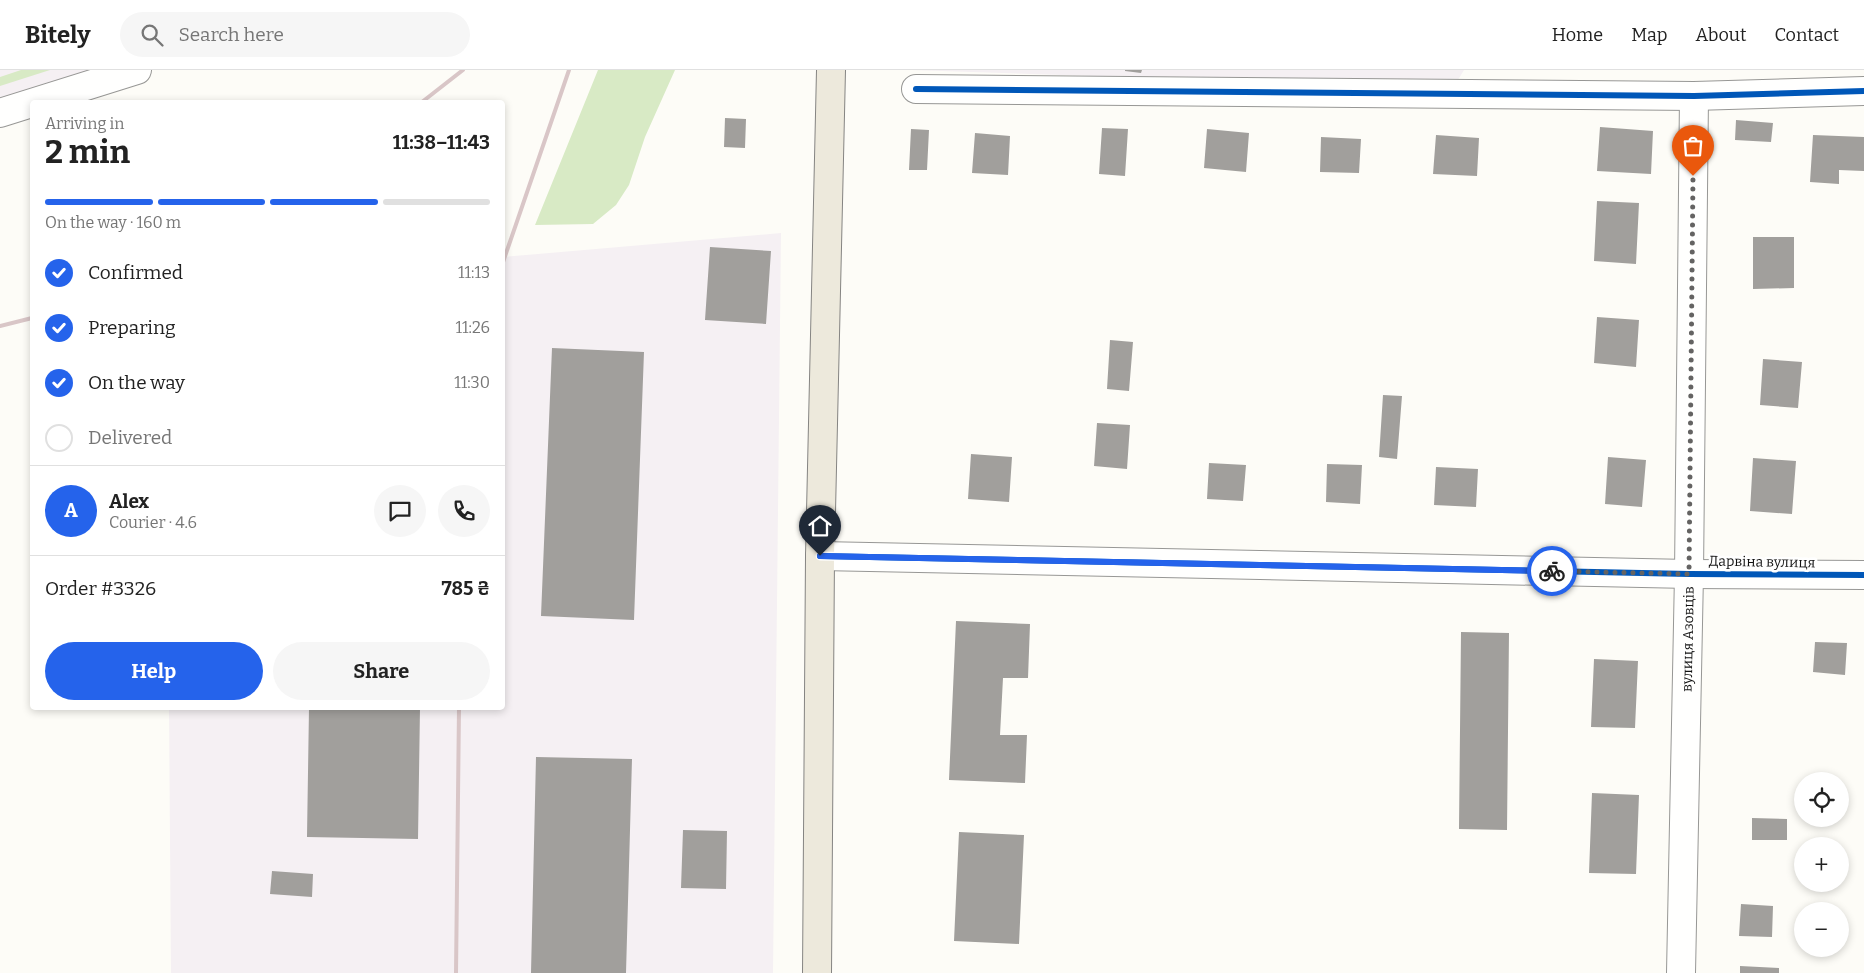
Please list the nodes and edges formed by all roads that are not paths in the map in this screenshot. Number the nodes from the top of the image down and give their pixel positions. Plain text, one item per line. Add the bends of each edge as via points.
1 (137, 70) edge
2 (831, 70) edge
3 (916, 89) dead end
4 (1864, 91) edge
5 (1694, 96) junction
6 (41, 100) edge
7 (30, 104) edge
8 (0, 113) edge
9 (820, 556) junction
10 (1689, 574) junction
11 (1864, 576) edge
12 (816, 973) edge
13 (1681, 973) edge

1 - 6 street
2 - 9 main road
3 - 5 street
4 - 5 street
5 - 10 street, вулиця Азовців
7 - 8 street
9 - 10 street, Дарвіна вулиця
9 - 12 main road
10 - 11 street, Дарвіна вулиця
10 - 13 street, вулиця Азовців

